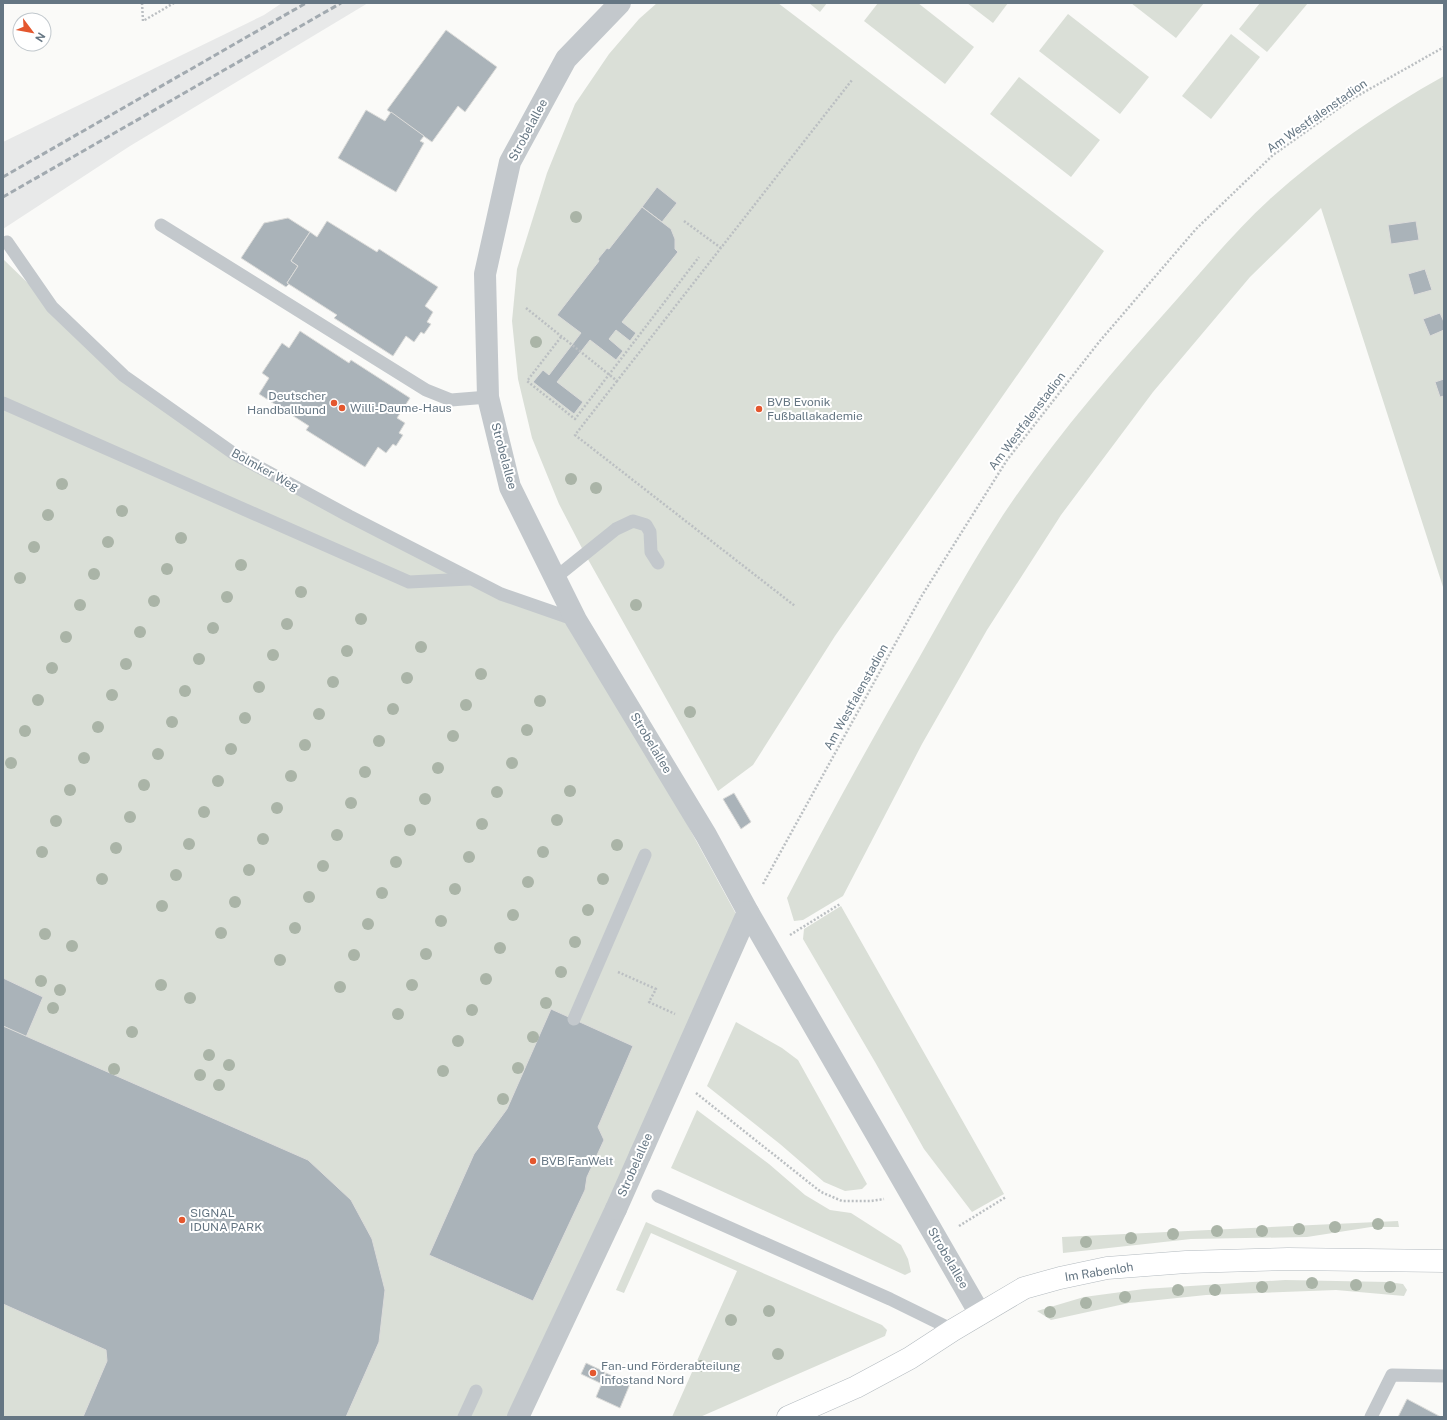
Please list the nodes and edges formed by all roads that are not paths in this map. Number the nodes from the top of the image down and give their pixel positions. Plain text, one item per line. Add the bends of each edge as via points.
1 (620, 3) edge
2 (161, 225) dead end
3 (7, 242) dead end
4 (488, 397) junction
5 (3, 403) edge
6 (658, 563) dead end
7 (555, 578) junction
8 (471, 579) junction
9 (576, 620) junction
10 (645, 855) dead end
11 (748, 912) junction
12 (574, 1019) dead end
13 (658, 1196) dead end
14 (1444, 1261) edge
15 (980, 1314) junction
16 (953, 1330) junction
17 (1444, 1376) edge
18 (476, 1391) dead end
19 (464, 1417) edge
20 (518, 1417) edge
21 (788, 1417) edge
22 (1371, 1417) edge

1 - 4 street, Strobelallee via 566,59 510,162 485,274
2 - 4 lane via 426,390 451,400
3 - 8 lane, Bolmker Weg via 52,307 124,376 233,453
4 - 7 street, Strobelallee via 510,487
5 - 8 lane via 408,582
6 - 7 lane via 651,552 650,532 646,525 633,521 616,529
7 - 9 street, Strobelallee
8 - 9 lane, Bolmker Weg via 501,594
9 - 11 street, Strobelallee via 699,823
10 - 12 lane
11 - 15 street, Strobelallee
11 - 20 street, Strobelallee, bridge via 616,1209
13 - 16 lane via 890,1299
14 - 15 street, Im Rabenloh via 1288,1259 1186,1262 1107,1268 1024,1288
15 - 16 street, Im Rabenloh
16 - 21 street, Im Rabenloh via 910,1358 856,1387
17 - 22 lane via 1392,1375
18 - 19 lane

